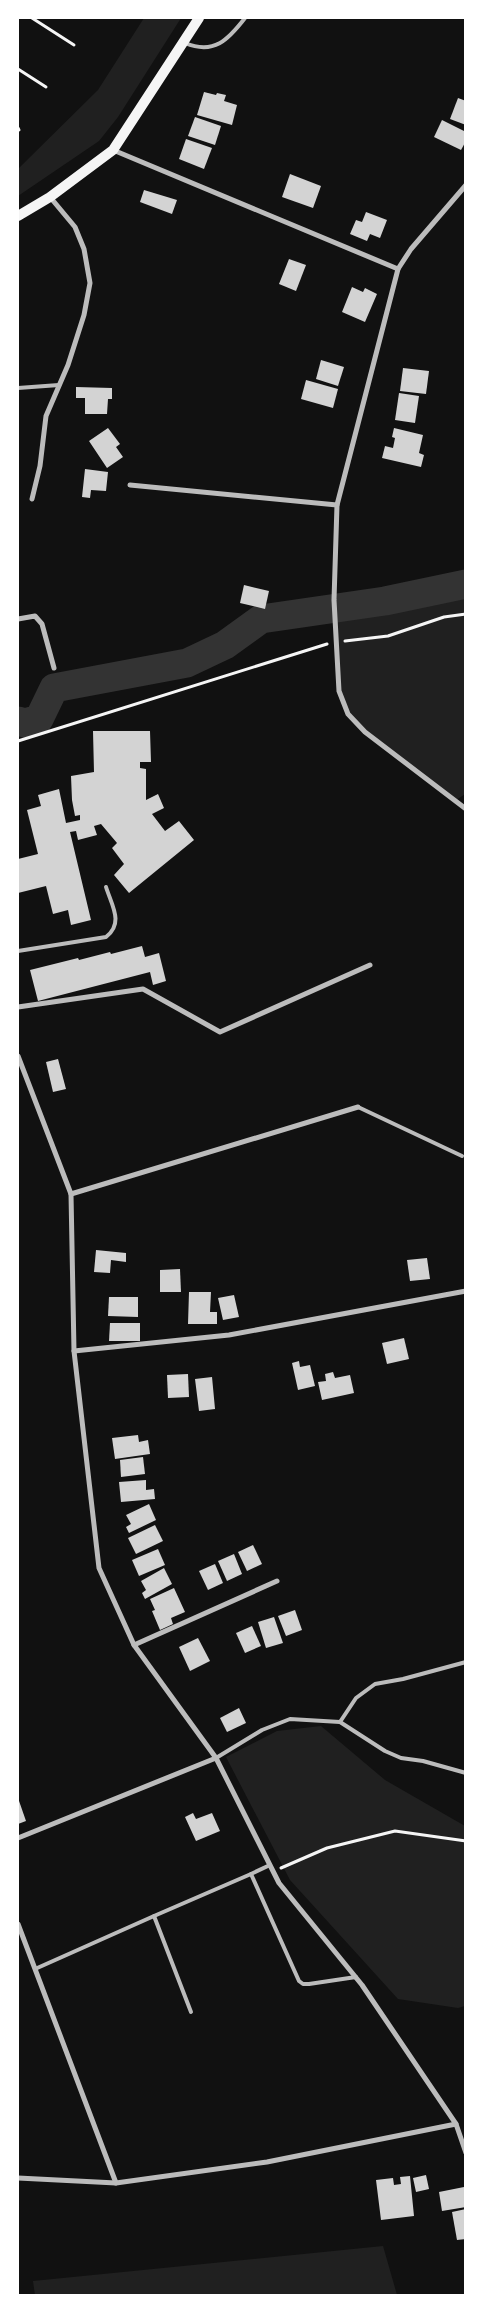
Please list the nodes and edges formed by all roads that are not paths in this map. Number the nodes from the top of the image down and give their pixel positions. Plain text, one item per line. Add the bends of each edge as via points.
1 (199, 18) edge
2 (244, 18) edge
3 (183, 42) junction
4 (112, 150) junction
5 (466, 185) edge
6 (50, 197) junction
7 (18, 216) edge
8 (398, 269) junction
9 (59, 385) junction
10 (18, 388) edge
11 (130, 485) dead end
12 (32, 499) dead end
13 (337, 505) junction
14 (18, 619) edge
15 (54, 668) dead end
16 (466, 809) edge
17 (106, 887) dead end
18 (18, 951) edge
19 (370, 965) dead end
20 (18, 1007) edge
21 (18, 1056) edge
22 (358, 1107) joint
23 (462, 1156) dead end
24 (71, 1194) junction
25 (466, 1291) edge
26 (74, 1351) junction
27 (277, 1581) dead end
28 (134, 1645) junction
29 (466, 1662) edge
30 (340, 1722) junction
31 (216, 1758) junction
32 (466, 1773) edge
33 (18, 1838) edge
34 (270, 1864) junction
35 (251, 1874) junction
36 (154, 1916) junction
37 (18, 1924) edge
38 (35, 1969) junction
39 (356, 1977) junction
40 (191, 2012) dead end
41 (456, 2124) junction
42 (466, 2153) edge
43 (18, 2178) edge
44 (116, 2183) junction

1 - 3 main road
2 - 3 lane via 227,38 211,47 203,49
3 - 4 main road
4 - 6 main road
4 - 8 street
5 - 8 street
6 - 7 main road
6 - 9 street via 75,227 84,248 90,284 84,315
8 - 13 street
9 - 10 lane
9 - 12 street via 46,416
11 - 13 street
13 - 16 street via 336,642 339,691 348,714 365,732
14 - 15 street via 35,616 42,624
17 - 18 lane via 117,922 106,937
19 - 20 street via 220,1032 143,989
21 - 24 street
22 - 23 lane
22 - 24 street
24 - 26 street
25 - 26 street via 229,1336
26 - 28 street via 99,1568
27 - 28 street
28 - 31 street
29 - 30 lane via 375,1684 356,1698
30 - 31 lane via 290,1719 262,1730
30 - 32 lane via 401,1758
31 - 33 street
31 - 34 street
34 - 35 lane
34 - 39 street via 279,1883
35 - 36 lane
35 - 39 lane via 299,1982 309,1984
36 - 38 lane
36 - 40 lane
37 - 38 street
38 - 44 street
39 - 41 street
41 - 42 street
41 - 44 street via 267,2162
43 - 44 street

